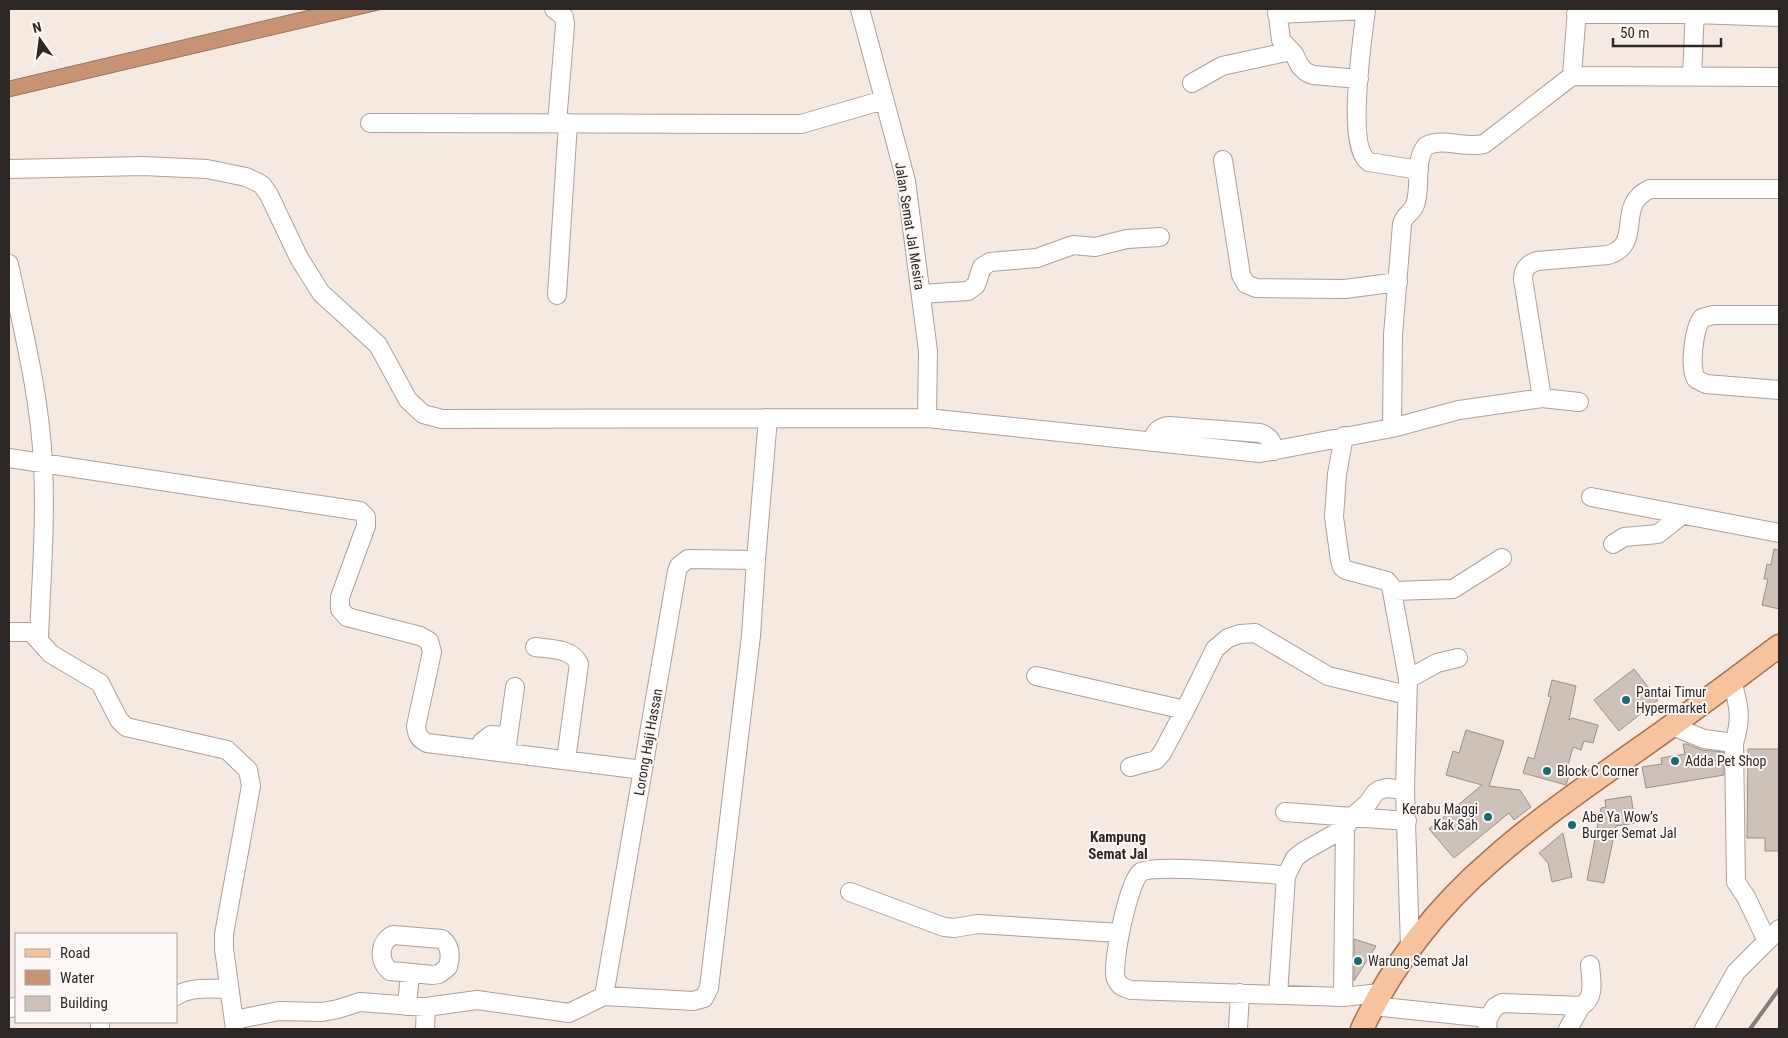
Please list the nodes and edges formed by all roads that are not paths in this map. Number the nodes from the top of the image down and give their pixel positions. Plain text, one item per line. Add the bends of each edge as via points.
1 (554, 9) edge
2 (860, 9) edge
3 (1366, 10) edge
4 (1277, 11) edge
5 (1576, 11) edge
6 (1694, 11) edge
7 (1779, 17) edge
8 (1291, 51) junction
9 (1572, 76) junction
10 (1692, 76) junction
11 (1779, 77) edge
12 (1359, 78) junction
13 (1192, 83) dead end
14 (884, 100) junction
15 (370, 123) dead end
16 (562, 123) junction
17 (1224, 160) dead end
18 (9, 169) edge
19 (1419, 170) junction
20 (1779, 189) edge
21 (1160, 237) dead end
22 (9, 264) edge
23 (1398, 282) junction
24 (558, 294) dead end
25 (921, 294) junction
26 (1779, 316) edge
27 (1779, 390) edge
28 (1542, 398) junction
29 (1579, 402) dead end
30 (768, 418) junction
31 (927, 418) junction
32 (1392, 428) junction
33 (1344, 436) junction
34 (9, 458) edge
35 (43, 463) junction
36 (1591, 497) dead end
37 (1682, 515) junction
38 (1779, 533) edge
39 (1613, 544) dead end
40 (1502, 558) dead end
41 (756, 560) junction
42 (1394, 592) junction
43 (9, 632) edge
44 (39, 639) junction
45 (535, 646) dead end
46 (1779, 646) edge
47 (1458, 658) dead end
48 (1036, 676) dead end
49 (1732, 681) junction
50 (515, 687) dead end
51 (1407, 687) junction
52 (1186, 710) junction
53 (1672, 726) junction
54 (1734, 743) junction
55 (507, 744) junction
56 (566, 760) junction
57 (1130, 767) dead end
58 (644, 770) junction
59 (1405, 790) junction
60 (1285, 812) dead end
61 (1407, 821) junction
62 (1348, 823) junction
63 (1286, 876) junction
64 (850, 892) dead end
65 (1120, 933) junction
66 (1773, 935) edge
67 (1410, 947) junction
68 (1590, 965) dead end
69 (410, 973) dead end
70 (229, 989) junction
71 (1240, 993) junction
72 (178, 995) edge
73 (1278, 995) junction
74 (604, 996) junction
75 (1344, 997) junction
76 (1377, 1000) junction
77 (407, 1006) junction
78 (1581, 1006) junction
79 (426, 1007) junction
80 (570, 1021) edge
81 (1488, 1024) edge
82 (234, 1025) edge
83 (425, 1029) edge
84 (1238, 1029) edge
85 (1362, 1029) edge
86 (1568, 1029) edge
87 (1704, 1029) edge

1 - 16 street via 564,17 565,25
2 - 14 street, Jalan Semat Jal Mesira
3 - 4 street
3 - 12 street
4 - 8 street via 1281,40
5 - 6 street
5 - 9 street
6 - 7 street
6 - 10 street
8 - 12 street via 1309,74
8 - 13 street via 1222,66
9 - 10 street
9 - 19 street via 1484,144 1436,143 1426,146
10 - 11 street
12 - 19 street via 1356,130 1362,156 1374,164
14 - 16 street via 802,124
14 - 25 street, Jalan Semat Jal Mesira via 906,181
15 - 16 street
16 - 24 street
17 - 23 street via 1246,284 1256,288 1345,289
18 - 30 street via 143,166 207,169 257,182 269,195 299,258 321,292 378,345 408,400 423,414 442,419
19 - 23 street via 1415,205 1403,221
20 - 28 street via 1650,189 1632,206 1628,236 1618,252 1529,264 1523,279
21 - 25 street via 1124,239 1095,247 1071,245 1037,258 990,262 982,268 976,285 968,291
22 - 35 street via 36,391
23 - 32 street via 1393,335
25 - 31 street, Jalan Semat Jal Mesira via 928,351
26 - 27 street via 1713,314 1702,318 1697,328 1692,368 1696,379 1706,384
28 - 29 street
28 - 32 street via 1460,410
30 - 31 street
30 - 41 street
31 - 33 street via 1260,453
32 - 33 street
33 - 42 street via 1334,517 1342,567 1387,581
34 - 35 street
35 - 44 street
35 - 55 street via 360,511 366,517 366,526 340,597 340,609 347,617 429,641 432,652 416,726 418,736 427,743 479,749
36 - 37 street
37 - 38 street
37 - 39 street via 1658,534 1624,537
40 - 42 street via 1453,589
41 - 58 street, Lorong Haji Hassan via 693,558 679,566
41 - 74 street via 751,636 707,993 704,998 693,1001
42 - 51 street
43 - 44 street via 28,631
44 - 70 street via 51,654 100,683 123,725 227,750 248,770 251,786 224,934
45 - 56 street via 572,654 579,664
46 - 49 main road
47 - 51 street via 1438,663
48 - 52 street
49 - 53 main road
49 - 54 street via 1740,708 1740,725
50 - 55 street
51 - 52 street via 1328,676 1274,642 1248,633 1228,638 1215,649
51 - 59 street
52 - 57 street via 1156,760
53 - 54 street via 1700,738
53 - 67 main road via 1573,796 1491,860 1454,896
54 - 66 street via 1736,882
55 - 56 street
56 - 58 street
58 - 74 street, Lorong Haji Hassan
59 - 61 street
59 - 62 street via 1379,790
60 - 62 street
61 - 62 street
61 - 67 street
62 - 63 street via 1299,854
62 - 75 street
63 - 65 street via 1167,869 1142,872 1134,881
63 - 73 street
64 - 65 street via 944,927 978,924
65 - 71 street via 1115,974 1125,989
66 - 87 street via 1736,972
67 - 76 main road
68 - 78 street via 1591,996
69 - 77 street
70 - 72 street via 192,990
70 - 82 street
71 - 73 street
71 - 84 street
73 - 75 street
74 - 80 street
75 - 76 street
76 - 81 street
76 - 85 main road
77 - 79 street
77 - 82 street via 360,1002 322,1012 279,1010
78 - 81 street via 1502,1002 1495,1007
78 - 86 street
79 - 80 street via 477,1000
79 - 83 street

